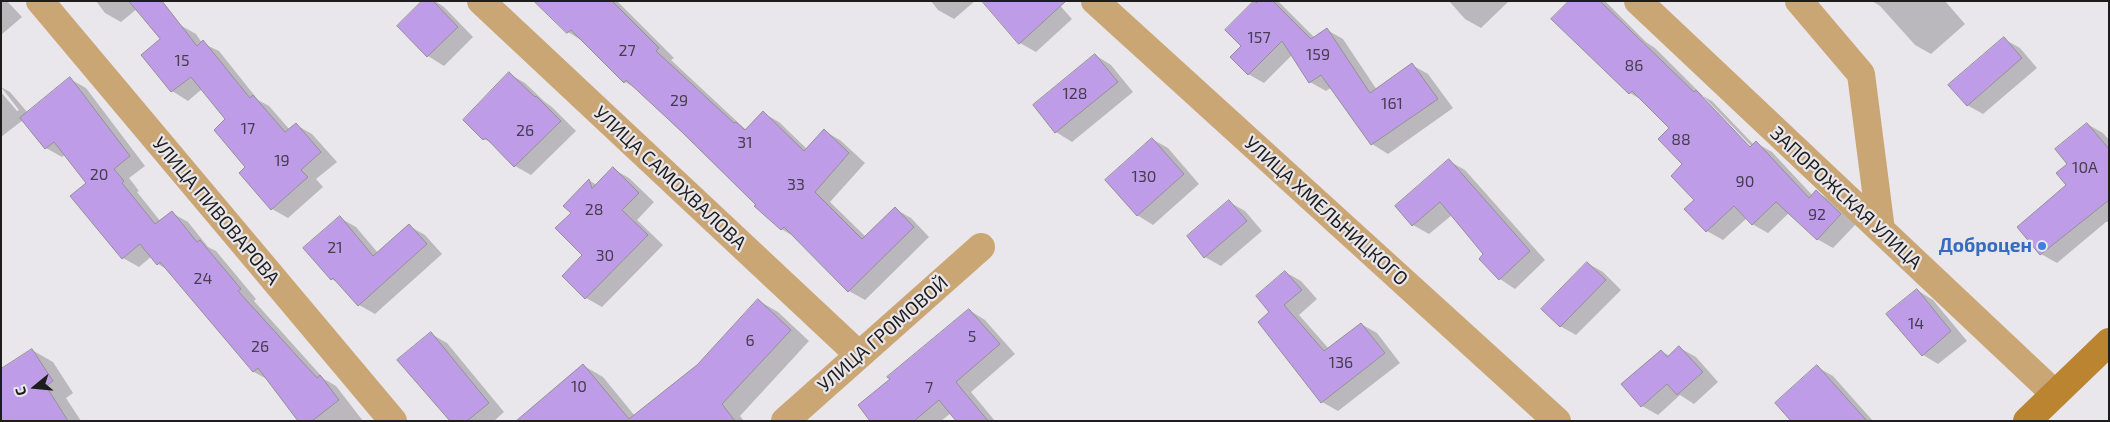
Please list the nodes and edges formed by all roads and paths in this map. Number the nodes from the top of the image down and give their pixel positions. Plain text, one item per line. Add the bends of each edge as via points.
1 (40, 1) edge
2 (481, 1) edge
3 (1095, 1) edge
4 (1638, 1) edge
5 (1798, 1) edge
6 (1881, 230) junction
7 (981, 247) dead end
8 (2109, 342) edge
9 (859, 355) junction
10 (2055, 394) junction
11 (393, 421) edge
12 (785, 421) edge
13 (1557, 421) edge
14 (2027, 421) edge

1 - 11 street, УЛИЦА ПИВОВАРОВА
2 - 9 street, УЛИЦА САМОХВАЛОВА
3 - 13 street, УЛИЦА ХМЕЛЬНИЦКОГО
4 - 6 street, ЗАПОРОЖСКАЯ УЛИЦА
5 - 6 street via 1861,74
6 - 10 street, ЗАПОРОЖСКАЯ УЛИЦА
7 - 9 street, УЛИЦА ГРОМОВОЙ
8 - 10 main road
9 - 12 street, УЛИЦА ГРОМОВОЙ
10 - 14 main road

